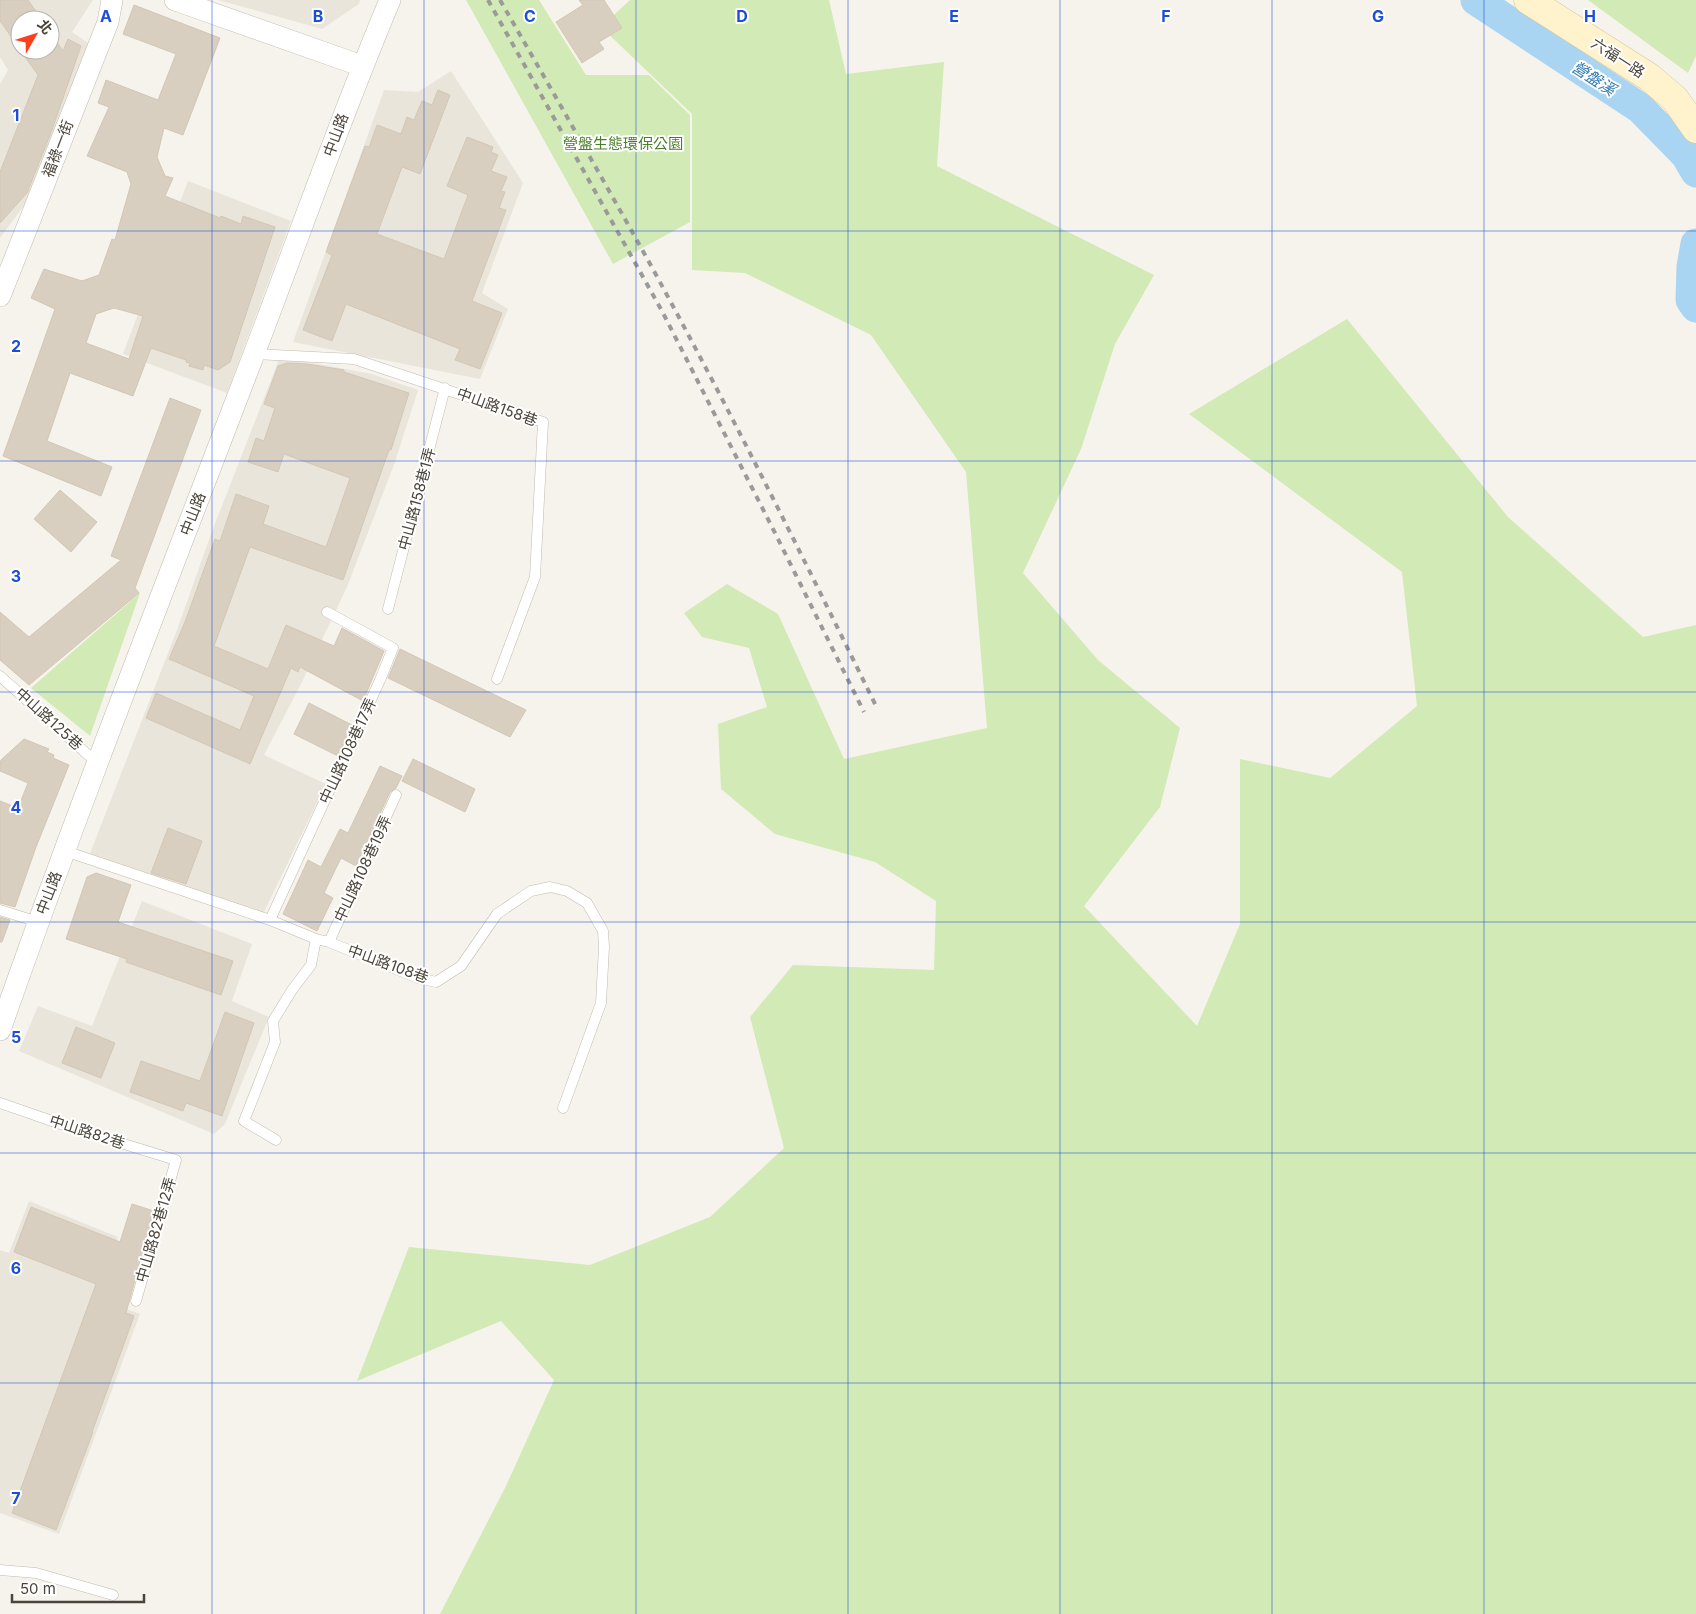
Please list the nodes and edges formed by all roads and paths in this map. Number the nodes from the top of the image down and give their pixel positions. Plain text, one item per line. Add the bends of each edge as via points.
1 (112, 0) edge
2 (175, 0) edge
3 (390, 0) edge
4 (1528, 0) edge
5 (362, 66) junction
6 (1696, 129) edge
7 (0, 296) edge
8 (254, 354) junction
9 (445, 388) junction
10 (388, 609) dead end
11 (328, 612) dead end
12 (0, 676) edge
13 (497, 679) dead end
14 (97, 763) junction
15 (396, 796) dead end
16 (65, 851) junction
17 (0, 910) edge
18 (270, 920) junction
19 (38, 922) junction
20 (316, 939) junction
21 (329, 942) junction
22 (0, 1030) edge
23 (0, 1103) edge
24 (563, 1108) dead end
25 (276, 1140) dead end
26 (176, 1160) joint
27 (136, 1301) dead end
28 (0, 1570) edge
29 (113, 1595) dead end

1 - 7 street, 福祿一街 via 108,22
2 - 5 street
3 - 5 street, 中山路
4 - 6 street, 六福一路 via 1649,77 1674,99
5 - 8 street, 中山路
8 - 9 lane, 中山路158巷 via 354,359
8 - 14 street, 中山路
9 - 10 lane, 中山路158巷1弄
9 - 13 lane, 中山路158巷 via 543,422 535,577
11 - 18 lane, 中山路108巷17弄 via 392,648
12 - 14 lane, 中山路125巷
14 - 16 street, 中山路
15 - 21 lane, 中山路108巷19弄
16 - 18 lane, 中山路108巷
16 - 19 street, 中山路
17 - 19 lane
18 - 20 lane, 中山路108巷
19 - 22 street, 中山路
20 - 21 lane, 中山路108巷
20 - 25 lane via 311,965 273,1020 275,1042 244,1122
21 - 24 lane, 中山路108巷 via 418,978 436,982 460,966 497,914 531,892 550,887 567,891 587,903 603,931 601,1004
23 - 26 lane, 中山路82巷
26 - 27 lane, 中山路82巷12弄
28 - 29 lane via 36,1573

